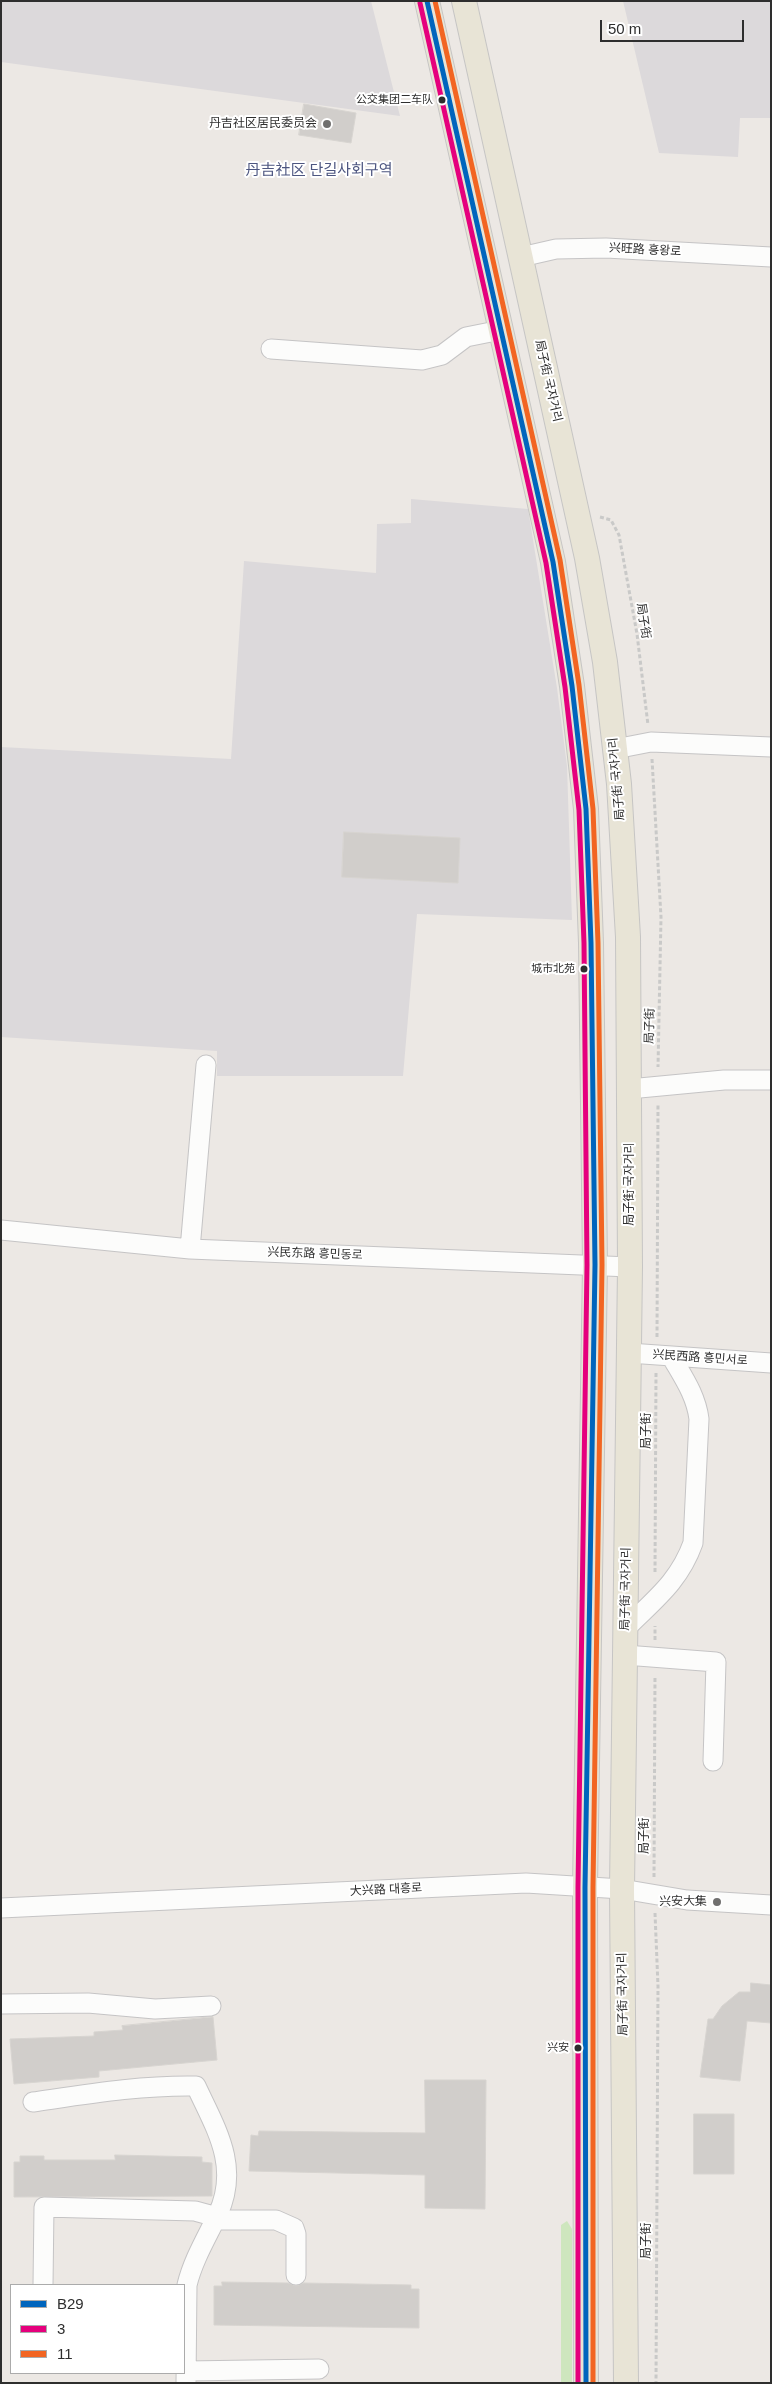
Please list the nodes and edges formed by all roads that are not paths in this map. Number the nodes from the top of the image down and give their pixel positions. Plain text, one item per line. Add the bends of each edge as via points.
1 (427, 1) edge
2 (464, 1) edge
3 (771, 256) edge
4 (520, 257) junction
5 (501, 330) junction
6 (271, 349) dead end
7 (771, 747) edge
8 (615, 749) junction
9 (206, 1065) dead end
10 (771, 1080) edge
11 (629, 1088) junction
12 (1, 1230) edge
13 (190, 1249) junction
14 (595, 1265) junction
15 (630, 1267) junction
16 (629, 1354) junction
17 (664, 1356) junction
18 (771, 1363) edge
19 (626, 1628) junction
20 (625, 1655) junction
21 (713, 1761) dead end
22 (585, 1887) junction
23 (622, 1889) junction
24 (771, 1905) edge
25 (1, 1908) edge
26 (1, 2004) edge
27 (211, 2006) dead end
28 (33, 2102) dead end
29 (216, 2219) junction
30 (296, 2275) dead end
31 (43, 2284) edge
32 (185, 2285) edge
33 (319, 2369) dead end
34 (186, 2377) edge
35 (586, 2383) edge
36 (626, 2383) edge

1 - 5 main road
2 - 4 main road, 局子街 국자거리
3 - 4 street, 兴旺路 흥왕로 via 606,248 556,249
4 - 8 main road, 局子街 국자거리 via 576,509 605,662
5 - 6 street via 466,337 442,355 422,360
5 - 14 main road via 553,562 586,809
7 - 8 street via 651,742
8 - 11 main road, 局子街 국자거리 via 628,937
9 - 13 street
10 - 11 street via 724,1080
11 - 15 main road, 局子街 국자거리
12 - 13 street, 兴民东路 흥민동로
13 - 14 street, 兴民东路 흥민동로
14 - 15 street, 兴民东路 흥민동로
14 - 22 main road
15 - 16 main road, 局子街 국자거리
16 - 17 street, 兴民西路 흥민서로
16 - 19 main road, 局子街 국자거리
17 - 18 street, 兴民西路 흥민서로
17 - 19 street via 689,1387 697,1405 693,1543 675,1580
19 - 20 main road, 局子街 국자거리
20 - 21 street via 716,1662
20 - 23 main road, 局子街 국자거리
22 - 23 street, 大兴路 대흥로
22 - 25 street, 大兴路 대흥로 via 526,1883
22 - 35 main road
23 - 24 street, 大兴路 대흥로 via 687,1900
23 - 36 main road, 局子街 국자거리
26 - 27 street via 88,2003 155,2009
28 - 29 street via 130,2088 196,2086 226,2154 227,2178
29 - 30 street via 276,2220 294,2228
29 - 31 street via 196,2211 44,2207
29 - 32 street
32 - 34 street
33 - 34 street

